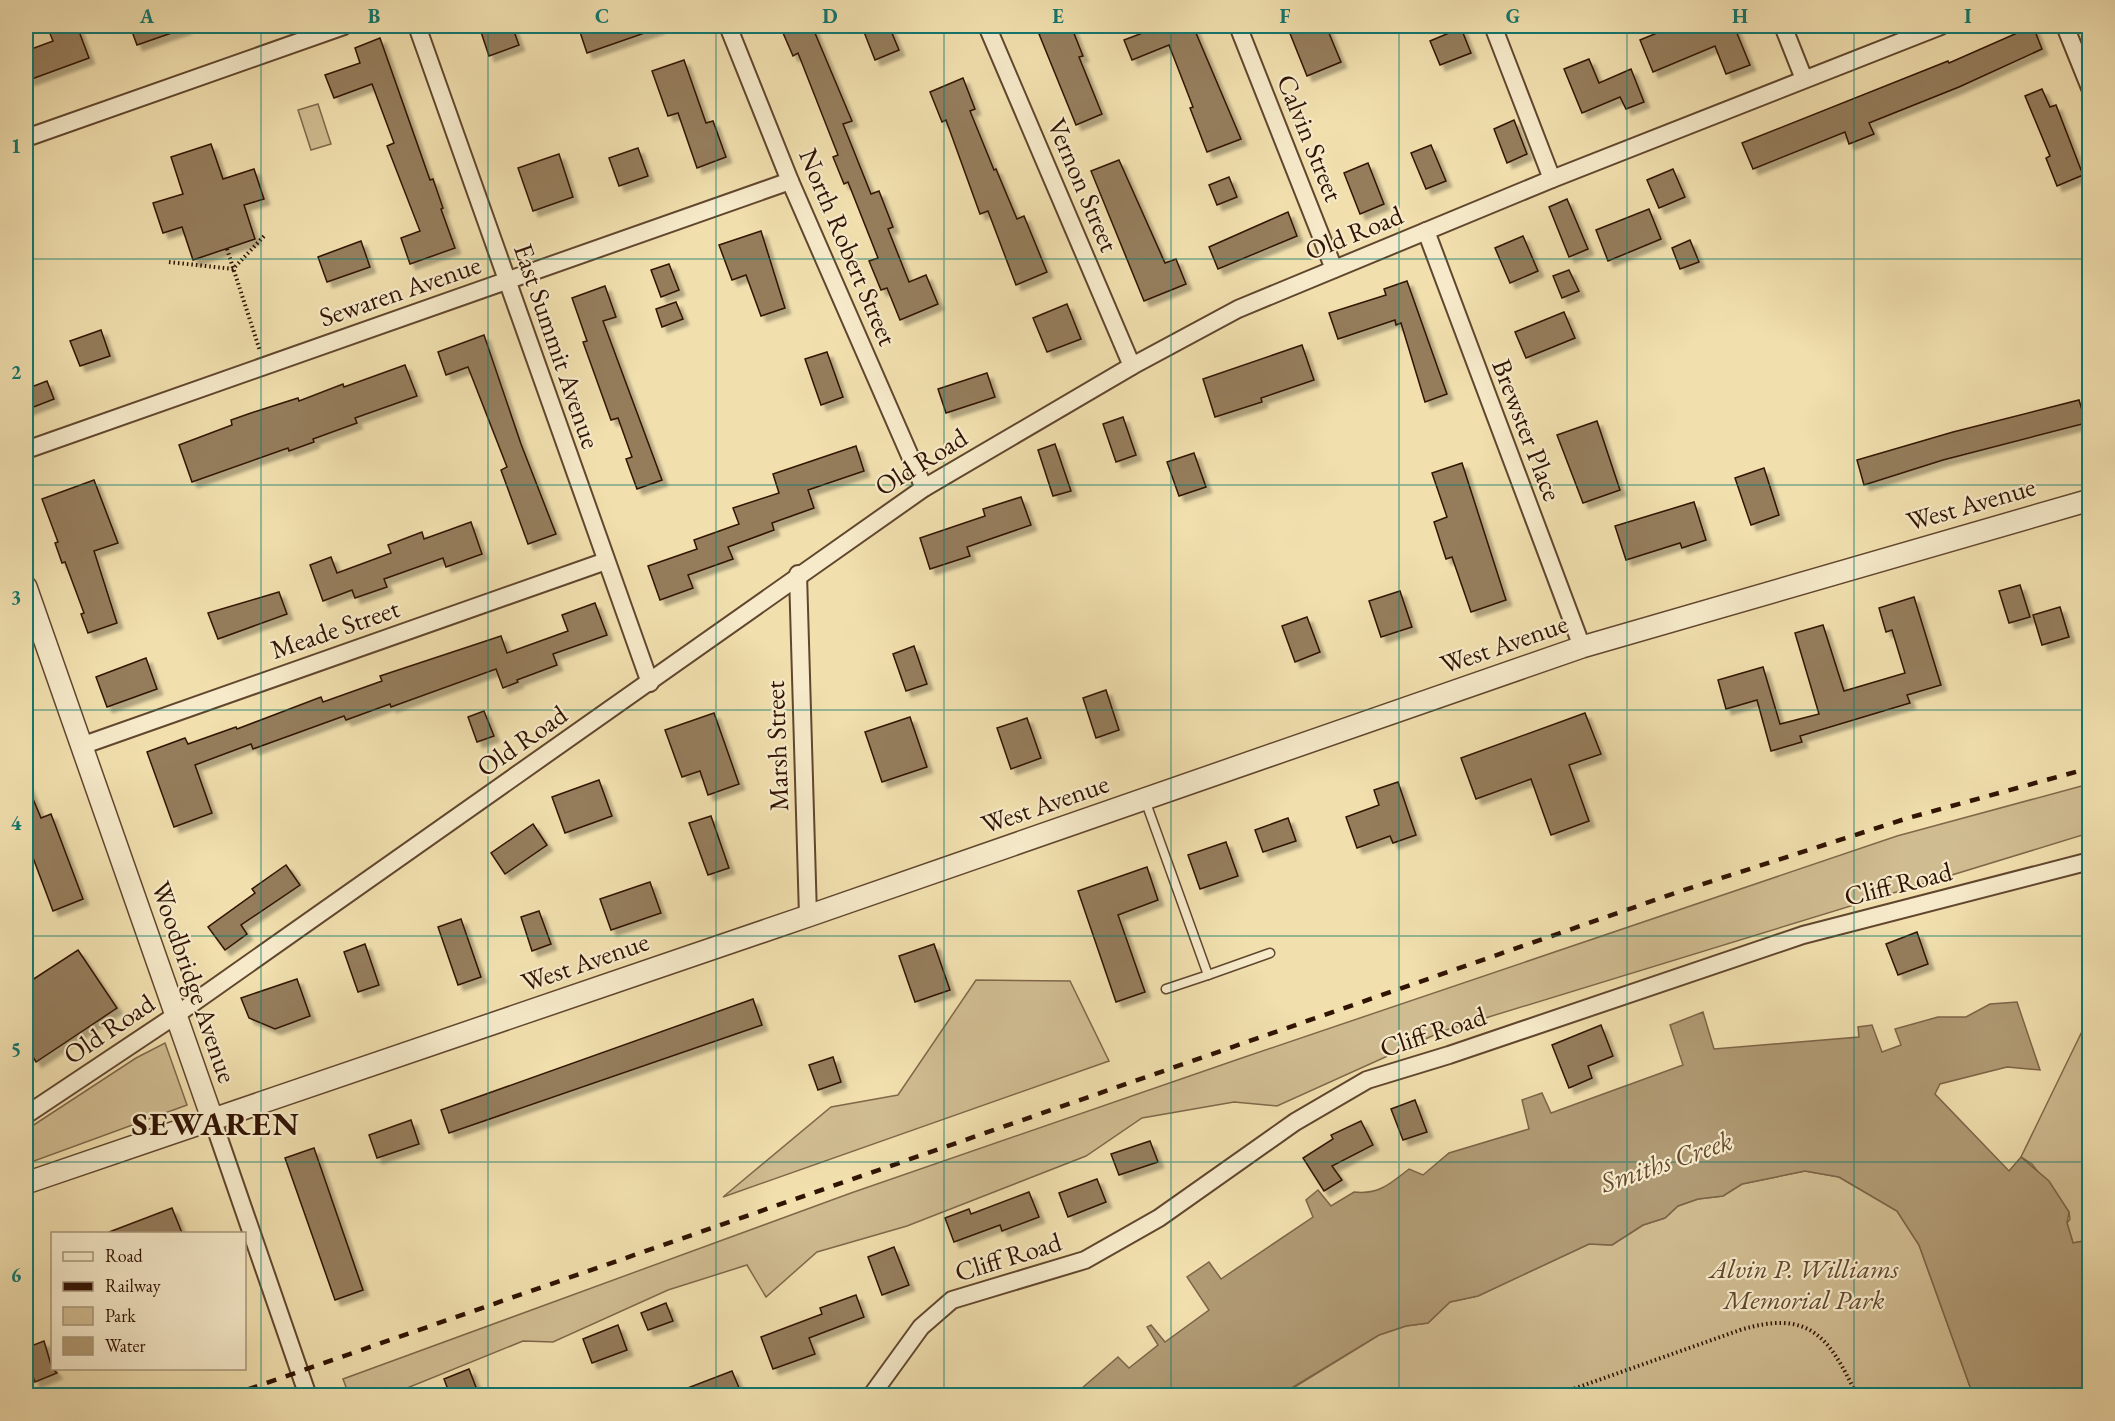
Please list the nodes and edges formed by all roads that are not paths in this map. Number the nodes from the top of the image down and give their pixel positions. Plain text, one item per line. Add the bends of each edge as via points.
1 (344, 26) edge
2 (417, 26) edge
3 (728, 26) edge
4 (987, 26) edge
5 (1238, 26) edge
6 (1492, 26) edge
7 (1784, 26) edge
8 (1941, 26) edge
9 (2065, 26) edge
10 (1804, 79) junction
11 (2090, 88) edge
12 (26, 138) edge
13 (1552, 179) junction
14 (790, 181) junction
15 (1425, 231) junction
16 (1334, 269) junction
17 (507, 281) junction
18 (1132, 366) junction
19 (26, 450) edge
20 (924, 488) junction
21 (2090, 500) edge
22 (606, 561) junction
23 (798, 574) junction
24 (26, 587) edge
25 (1582, 647) junction
26 (650, 683) junction
27 (81, 746) junction
28 (1144, 799) junction
29 (2090, 861) edge
30 (808, 916) junction
31 (1270, 953) dead end
32 (1208, 975) junction
33 (1166, 989) dead end
34 (176, 1015) junction
35 (26, 1115) edge
36 (212, 1118) junction
37 (26, 1183) edge
38 (308, 1395) edge
39 (871, 1395) edge

1 - 12 street
2 - 17 street, East Summit Avenue
3 - 14 street, North Robert Street
4 - 18 street, Vernon Street
5 - 16 street, Calvin Street
6 - 13 street
7 - 10 street
8 - 10 street, Old Road
9 - 11 street
10 - 13 street, Old Road
13 - 15 street, Old Road
14 - 17 street, Sewaren Avenue
14 - 20 street, North Robert Street
15 - 16 street, Old Road
15 - 25 street, Brewster Place
16 - 18 street, Old Road via 1238,309
17 - 19 street, Sewaren Avenue
17 - 22 street, East Summit Avenue
18 - 20 street, Old Road
20 - 23 street, Old Road
21 - 25 street, West Avenue
22 - 26 street, East Summit Avenue
22 - 27 street, Meade Street
23 - 26 street, Old Road
23 - 30 street, Marsh Street
24 - 27 street, Woodbridge Avenue
25 - 28 street, West Avenue
26 - 34 street, Old Road
27 - 34 street, Woodbridge Avenue
28 - 30 street, West Avenue
28 - 32 lane
29 - 39 street, Cliff Road via 1803,935 1367,1080 1295,1122 1159,1218 1085,1260 952,1300 921,1327
30 - 36 street, West Avenue
31 - 32 lane
32 - 33 lane
34 - 35 street, Old Road
34 - 36 street, Woodbridge Avenue
36 - 37 street, West Avenue
36 - 38 street, Woodbridge Avenue

